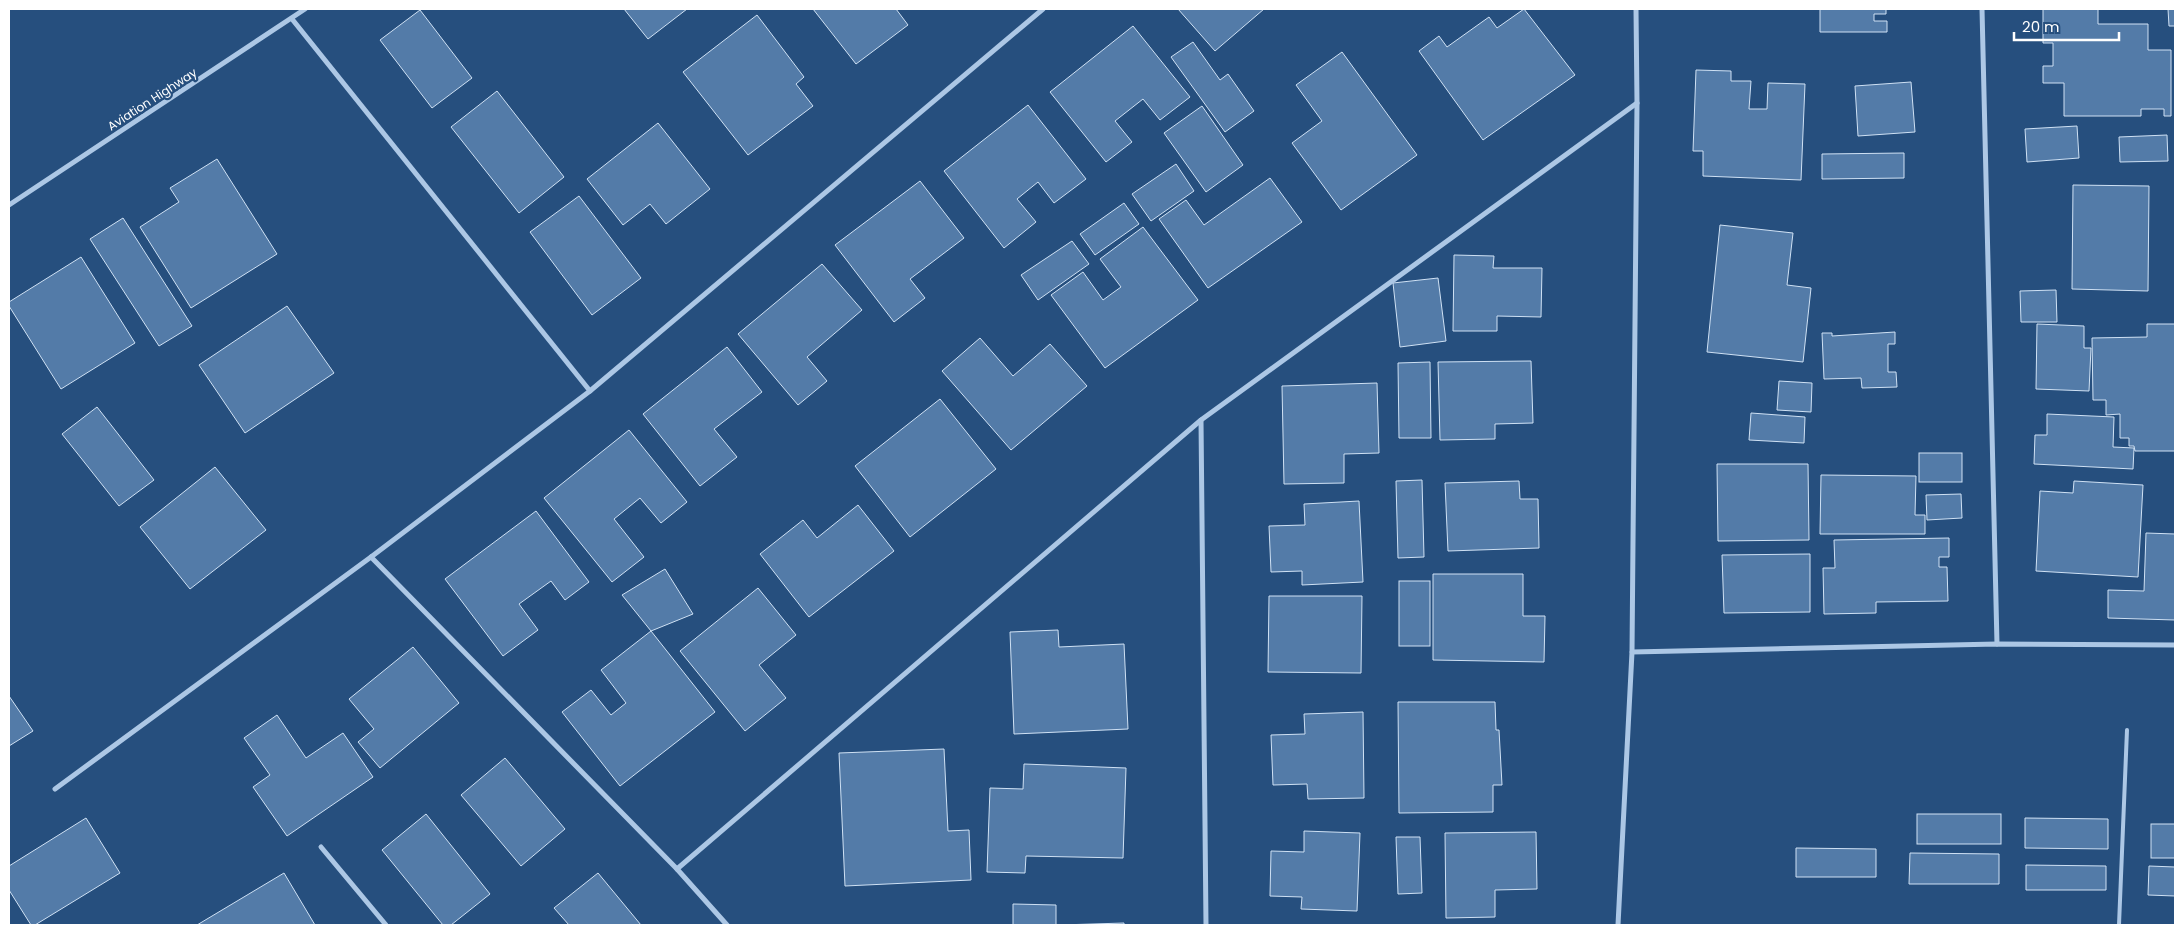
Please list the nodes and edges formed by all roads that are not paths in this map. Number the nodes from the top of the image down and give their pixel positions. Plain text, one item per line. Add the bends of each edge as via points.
1 (305, 9) edge
2 (1043, 9) edge
3 (1636, 9) edge
4 (1982, 9) edge
5 (292, 19) junction
6 (1637, 103) junction
7 (9, 205) edge
8 (590, 391) junction
9 (1201, 420) junction
10 (371, 557) junction
11 (1997, 644) junction
12 (2175, 645) edge
13 (1632, 652) junction
14 (2127, 730) dead end
15 (55, 789) dead end
16 (321, 847) dead end
17 (677, 869) junction
18 (386, 925) edge
19 (727, 925) edge
20 (1206, 925) edge
21 (1618, 925) edge
22 (2119, 925) edge

1 - 5 street, Aviation Highway
2 - 8 street
3 - 6 street
4 - 11 street
5 - 7 street, Aviation Highway
5 - 8 street
6 - 9 street
6 - 13 street
8 - 10 street
9 - 17 street
9 - 20 street
10 - 15 street
10 - 17 street
11 - 12 street
11 - 13 street
13 - 21 street
14 - 22 lane
16 - 18 street
17 - 19 street

